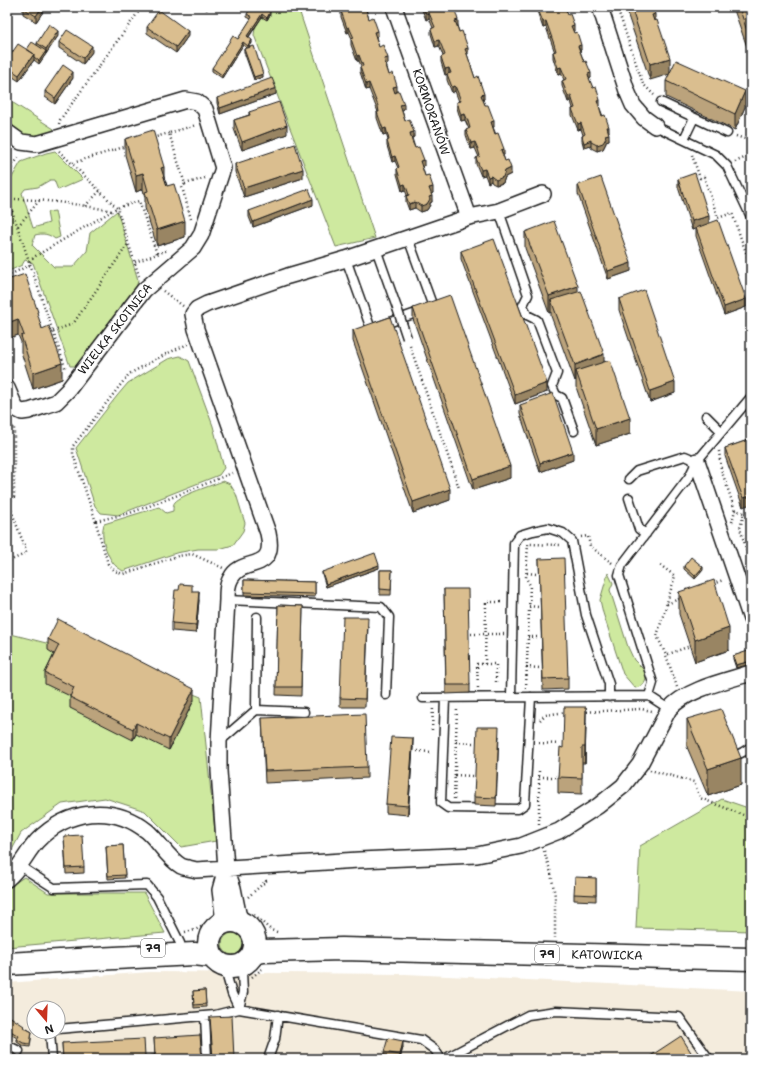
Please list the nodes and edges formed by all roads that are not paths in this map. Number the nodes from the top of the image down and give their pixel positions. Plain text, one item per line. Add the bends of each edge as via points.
1 (394, 7) edge
2 (600, 7) edge
3 (661, 102) road end
4 (694, 118) junction
5 (655, 126) joint
6 (7, 132) edge
7 (727, 133) road end
8 (686, 140) junction
9 (543, 194) dead end
10 (499, 211) junction
11 (468, 217) junction
12 (751, 217) edge
13 (408, 238) junction
14 (376, 249) junction
15 (346, 259) junction
16 (407, 338) road end
17 (7, 388) edge
18 (751, 397) edge
19 (706, 416) dead end
20 (574, 431) dead end
21 (719, 434) junction
22 (697, 461) junction
23 (629, 479) dead end
24 (629, 498) dead end
25 (646, 534) junction
26 (227, 600) junction
27 (256, 617) dead end
28 (751, 619) edge
29 (751, 673) edge
30 (386, 695) dead end
31 (648, 696) junction
32 (511, 697) junction
33 (528, 697) junction
34 (609, 697) junction
35 (423, 698) dead end
36 (445, 699) junction
37 (669, 709) junction
38 (256, 710) junction
39 (304, 712) dead end
40 (219, 742) junction
41 (751, 747) edge
42 (735, 756) edge
43 (20, 866) junction
44 (226, 868) junction
45 (7, 879) edge
46 (246, 929) junction
47 (178, 939) junction
48 (215, 940) junction
49 (95, 959) junction
50 (751, 959) edge
51 (7, 964) edge
52 (239, 1009) junction
53 (205, 1016) junction
54 (278, 1016) junction
55 (66, 1028) edge
56 (51, 1040) edge
57 (7, 1045) edge
58 (19, 1051) dead end
59 (52, 1059) edge
60 (207, 1059) edge
61 (268, 1059) edge
62 (441, 1059) edge
63 (444, 1059) edge
64 (709, 1059) edge

1 - 11 street, KORMORANÓW
2 - 5 street via 633,105
3 - 4 lane
4 - 7 lane
4 - 8 lane
5 - 8 lane
6 - 17 street, WIELKA SKOTNICA via 21,142 37,144 186,100 197,102 204,109 223,168 201,235 193,248 148,286 56,402 22,412 16,409
8 - 12 lane via 716,155 727,166
9 - 10 street
10 - 11 street
10 - 20 lane via 528,295 523,305 527,315 537,320 557,373 552,386 556,395 562,398
11 - 13 street
13 - 14 street
13 - 15 lane via 432,307 378,327 371,329
14 - 15 street
14 - 16 lane, bridge
15 - 26 street via 207,304 193,314 199,339 268,533 270,546 265,558 234,573 228,586
18 - 21 lane
19 - 21 lane
21 - 22 lane
22 - 23 lane via 685,456 637,471
22 - 25 lane via 689,476
22 - 28 street
24 - 25 lane via 639,529
25 - 31 lane via 622,565 619,575 654,683
26 - 30 lane via 381,606 389,617
26 - 40 street
27 - 38 lane
29 - 37 street via 687,695
31 - 34 lane
31 - 37 lane
32 - 33 lane
32 - 34 lane via 514,543 520,535 548,528 563,533 572,541 586,615 609,684
32 - 36 lane
33 - 34 lane
33 - 36 lane via 531,708 525,804 518,809 454,809 441,803
35 - 36 lane
37 - 44 street via 640,764 623,786 598,806 558,831 521,846 476,855
38 - 39 lane
38 - 40 lane
40 - 44 street
41 - 42 lane
43 - 44 street via 36,842 51,828 68,818 86,813 117,816 132,822 147,831 181,866 196,870
43 - 45 street
43 - 47 lane via 54,888 147,885 157,897
44 - 46 street
44 - 48 street via 220,890 223,914
46 - 48 main road, 79 via 232,920
46 - 48 main road, 79 via 234,967
46 - 50 main road, KATOWICKA / 79 via 272,937 297,938 342,949
46 - 52 lane via 243,992
47 - 48 main road, 79
47 - 49 main road, 79
48 - 49 main road, 79 via 194,954
48 - 52 lane
49 - 51 main road, 79
52 - 53 lane via 215,1016
52 - 54 lane
53 - 55 lane
53 - 60 lane
54 - 61 lane via 275,1039
54 - 62 lane via 421,1040 435,1050
56 - 59 lane
57 - 58 lane
63 - 64 lane via 528,1014 556,1011 679,1017

